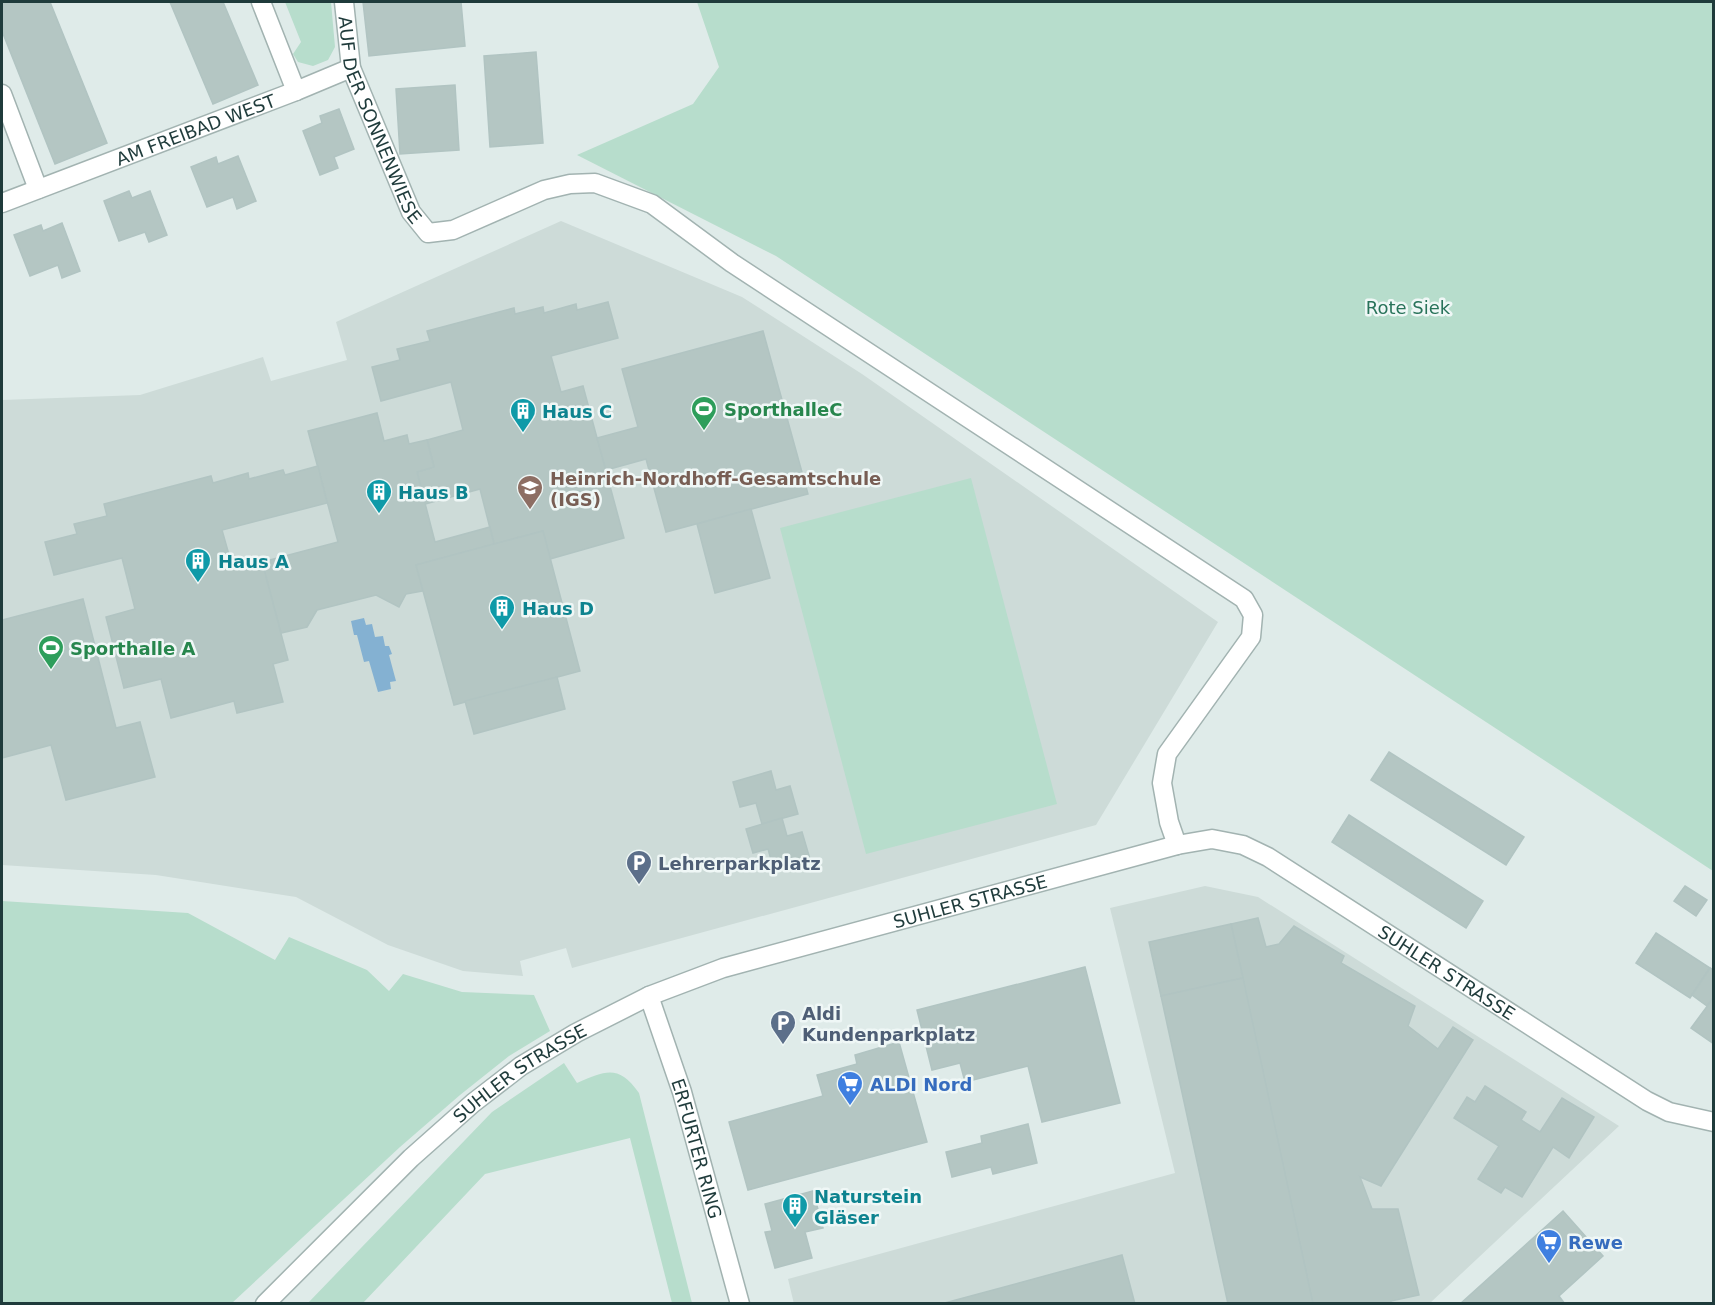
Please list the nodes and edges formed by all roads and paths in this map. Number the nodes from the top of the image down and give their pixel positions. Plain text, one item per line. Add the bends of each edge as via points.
1 (261, 2) edge
2 (344, 2) edge
3 (351, 68) junction
4 (296, 91) junction
5 (2, 94) edge
6 (38, 189) junction
7 (2, 203) edge
8 (1177, 845) junction
9 (649, 996) junction
10 (1713, 1122) edge
11 (265, 1304) edge
12 (740, 1304) edge

1 - 4 street
2 - 3 street, AUF DER SONNENWIESE
3 - 4 street, AM FREIBAD WEST
3 - 8 street, AUF DER SONNENWIESE via 411,212 428,233 453,230 544,190 570,184 595,183 652,204 732,263 1244,598 1253,615 1251,637 1167,754 1162,783
4 - 6 street, AM FREIBAD WEST
5 - 6 street
6 - 7 street, AM FREIBAD WEST
8 - 9 street, SUHLER STRASSE via 723,968
8 - 10 street, SUHLER STRASSE via 1212,839 1243,845 1268,857 1647,1101 1669,1112
9 - 11 street, SUHLER STRASSE via 561,1041 473,1103 411,1158
9 - 12 street, ERFURTER RING via 682,1092

